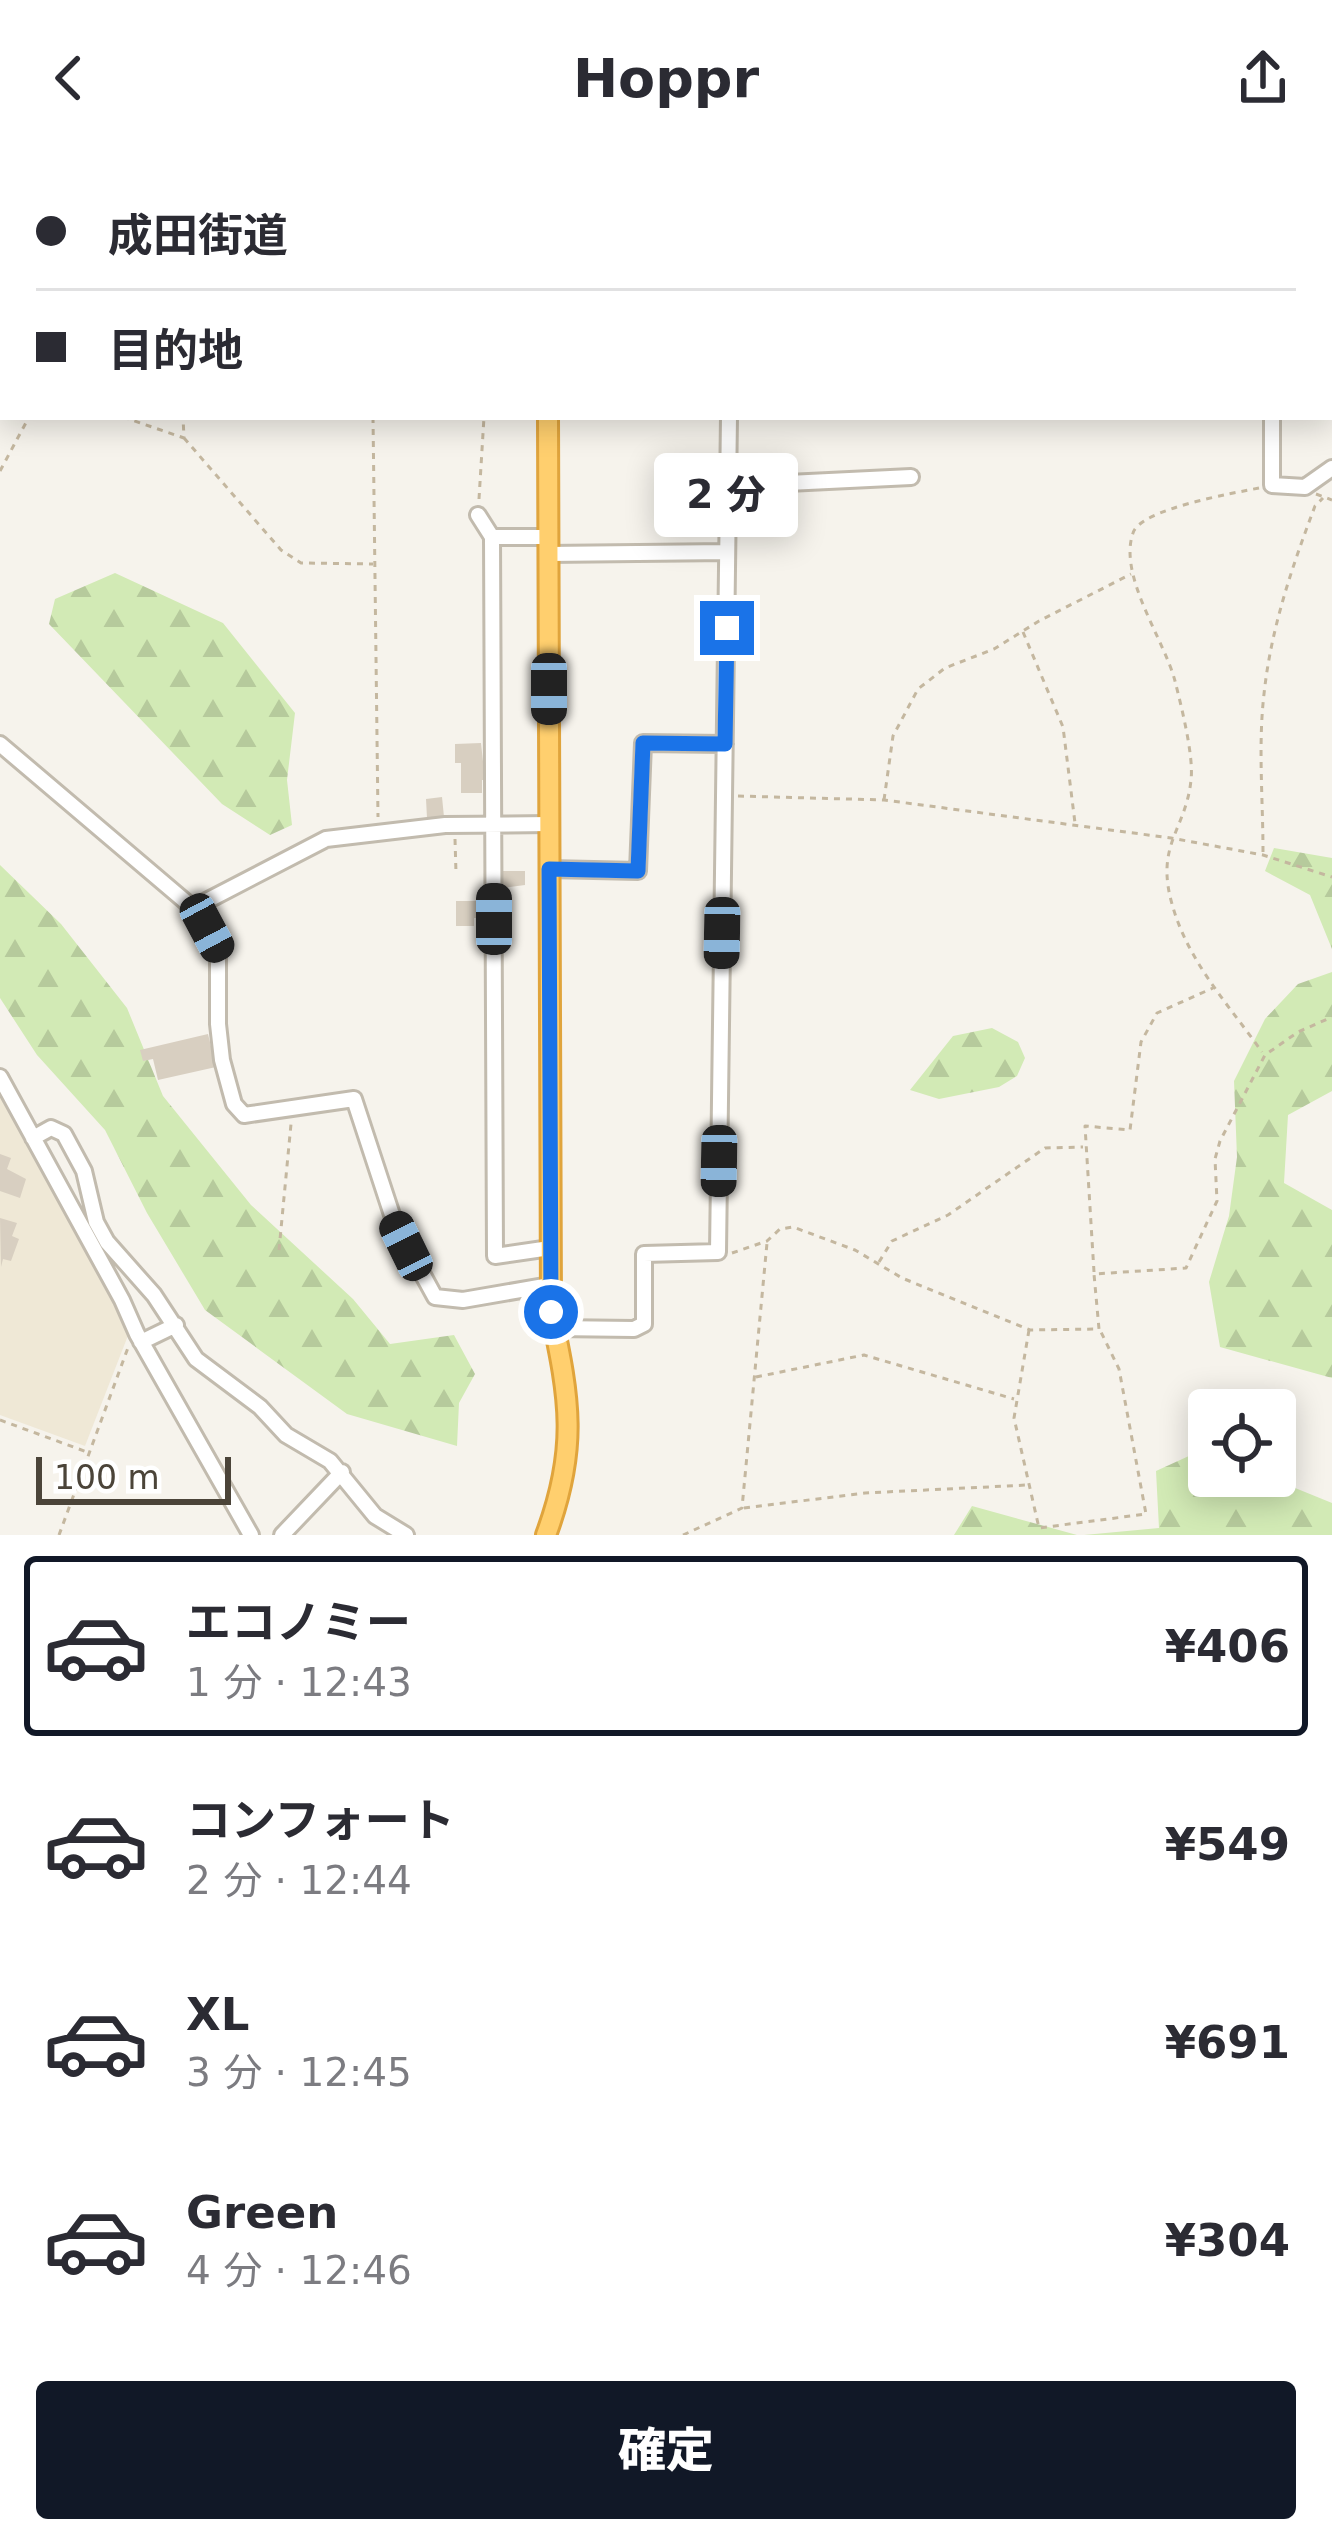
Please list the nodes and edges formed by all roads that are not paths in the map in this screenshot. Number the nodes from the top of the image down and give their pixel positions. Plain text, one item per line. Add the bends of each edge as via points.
1 (548, 420) edge
2 (729, 420) edge
3 (1272, 420) edge
4 (1332, 468) edge
5 (911, 477) dead end
6 (728, 486) junction
7 (478, 515) road end
8 (491, 537) junction
9 (548, 546) junction
10 (728, 552) junction
11 (0, 744) edge
12 (725, 744) junction
13 (550, 824) junction
14 (493, 825) junction
15 (549, 869) junction
16 (193, 908) junction
17 (0, 1077) edge
18 (33, 1138) junction
19 (550, 1249) junction
20 (550, 1285) junction
21 (176, 1325) junction
22 (554, 1328) junction
23 (139, 1338) junction
24 (342, 1472) junction
25 (250, 1535) edge
26 (282, 1535) edge
27 (406, 1535) edge
28 (546, 1535) edge

1 - 9 highway
2 - 6 street
3 - 4 street via 1273,484 1305,487
5 - 6 street
6 - 10 street
7 - 8 street
8 - 9 street
8 - 14 street
9 - 10 street
9 - 13 highway
10 - 12 street
11 - 16 street
12 - 15 street via 643,743 638,871
12 - 22 street via 718,1252 644,1254 644,1324 634,1329
13 - 14 street
13 - 15 highway
14 - 16 street via 326,839
14 - 19 street via 495,1256
15 - 19 highway
16 - 20 street via 218,950 218,1024 234,1103 244,1115 354,1100 395,1224 435,1297
17 - 18 street
18 - 21 street via 51,1128 64,1134 107,1242
18 - 23 street
19 - 20 highway
20 - 22 highway
21 - 23 street
21 - 24 street via 208,1371
22 - 28 highway via 570,1450
23 - 25 street
24 - 26 street
24 - 27 street via 375,1516

